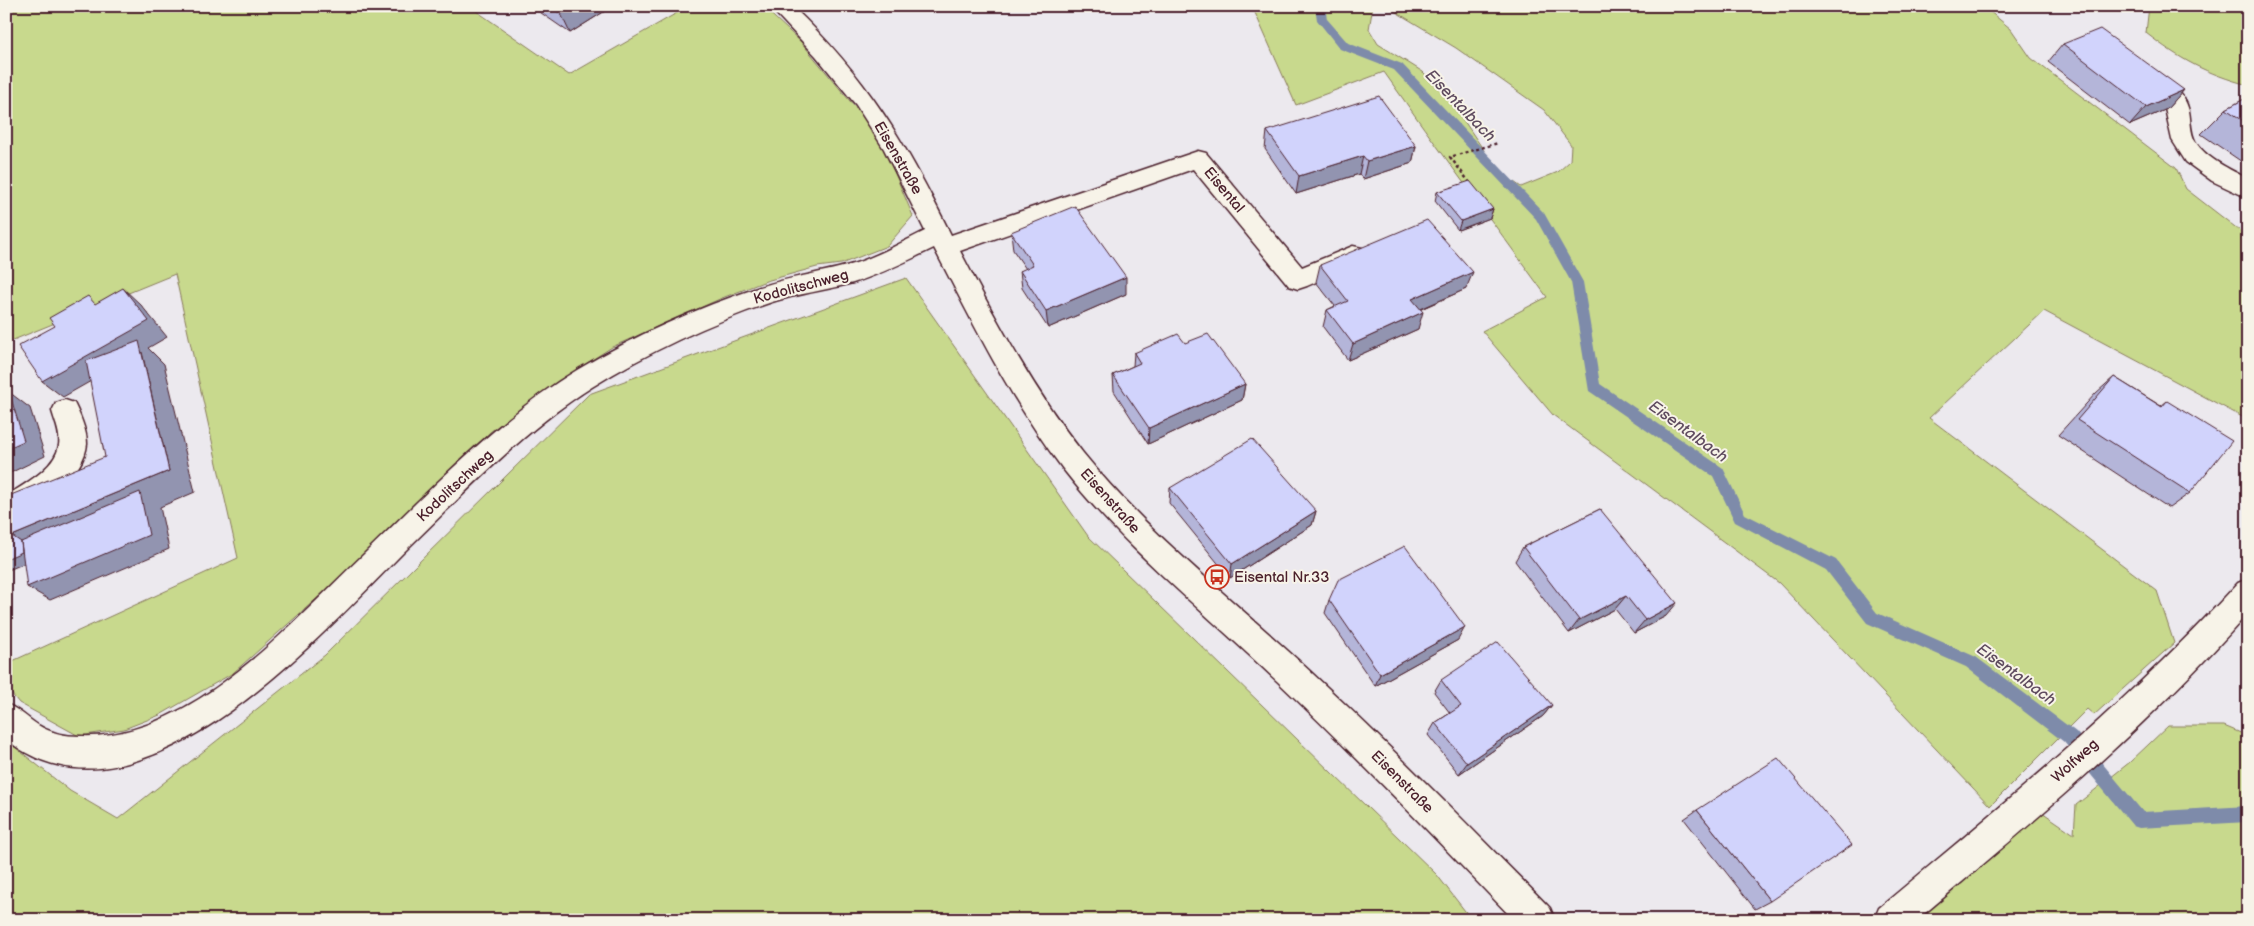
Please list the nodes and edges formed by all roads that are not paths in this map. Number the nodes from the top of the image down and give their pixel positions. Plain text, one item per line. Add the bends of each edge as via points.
1 (779, 6) edge
2 (2129, 64) edge
3 (2248, 189) edge
4 (943, 240) junction
5 (1376, 245) edge
6 (65, 411) dead end
7 (6, 511) edge
8 (2248, 592) edge
9 (6, 719) edge
10 (1538, 920) edge
11 (1891, 920) edge

1 - 4 street, Eisenstraße via 809,34 864,100 891,142
2 - 3 street via 2159,86 2175,103 2180,131 2189,148 2213,169
4 - 5 street, Eisental via 1198,160 1298,279
4 - 9 street, Kodolitschweg via 880,264 758,297 666,335 562,393 531,416 451,489 251,678 204,713 163,734 127,748 68,752 42,743
4 - 10 street, Eisenstraße via 1038,414 1075,463 1131,527 1400,779
6 - 7 street via 73,445 65,464 39,489
8 - 11 street, Wolfweg via 2190,655 2074,763

